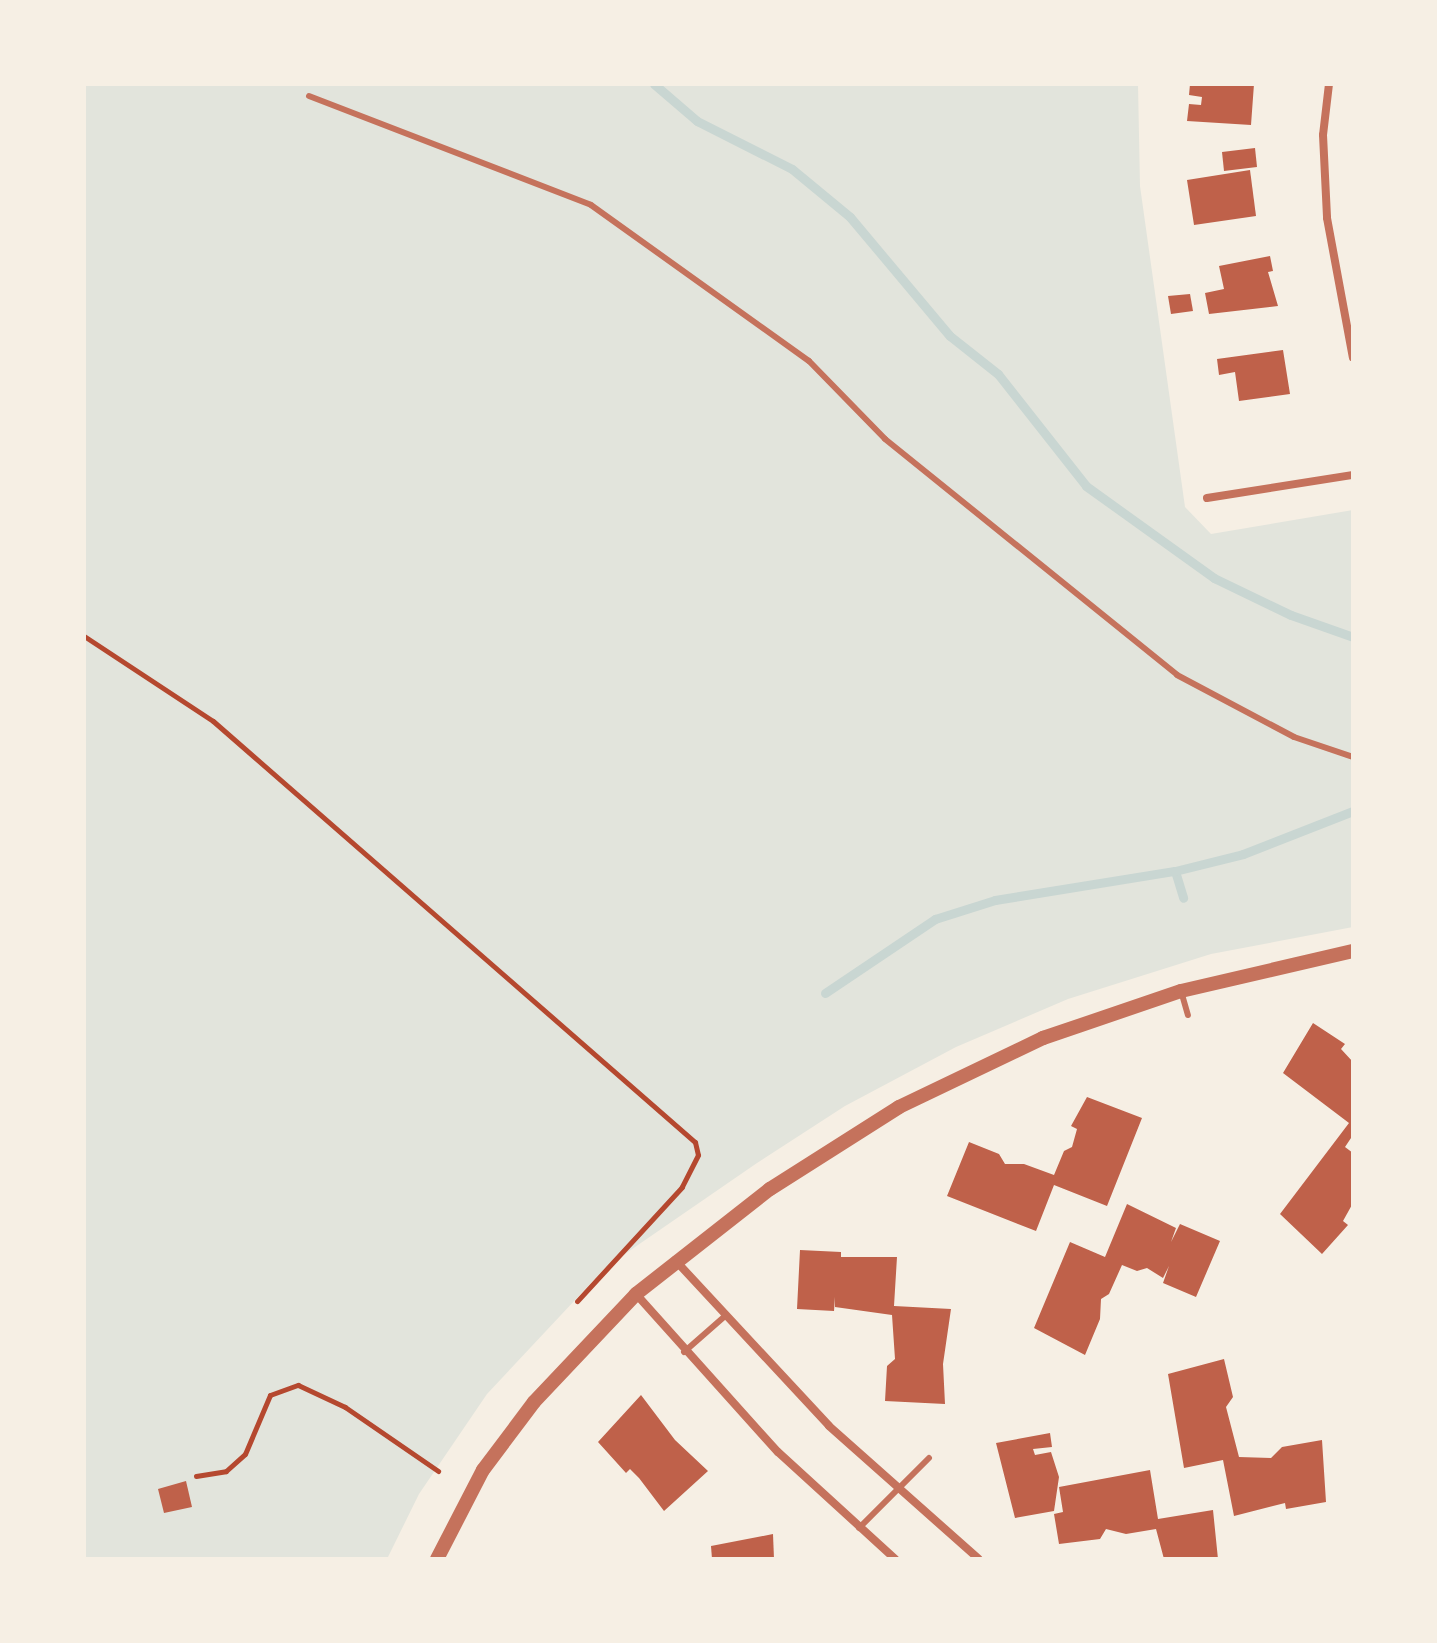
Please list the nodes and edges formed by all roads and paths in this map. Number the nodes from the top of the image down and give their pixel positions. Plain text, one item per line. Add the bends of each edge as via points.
1 (1329, 84) edge
2 (309, 96) dead end
3 (1353, 358) edge
4 (1353, 475) edge
5 (1207, 498) dead end
6 (84, 636) edge
7 (1353, 757) edge
8 (1353, 951) edge
9 (1181, 991) junction
10 (1188, 1015) dead end
11 (675, 1260) junction
12 (636, 1294) junction
13 (577, 1301) dead end
14 (725, 1316) junction
15 (684, 1352) junction
16 (929, 1458) dead end
17 (438, 1471) dead end
18 (196, 1476) dead end
19 (898, 1491) junction
20 (859, 1528) junction
21 (437, 1559) edge
22 (895, 1559) edge
23 (979, 1559) edge

1 - 3 street via 1323,135 1327,218
2 - 7 lane via 591,205 809,361 885,439 1177,675 1294,737
4 - 5 street
6 - 13 path via 213,721 695,1142 698,1155 682,1187
8 - 9 street
9 - 10 lane
9 - 11 street via 1043,1038 941,1085 770,1189
11 - 12 street
11 - 14 street
12 - 15 street
12 - 21 street via 534,1402 483,1470
14 - 15 lane
14 - 19 street
15 - 20 street
16 - 19 lane
17 - 18 path via 345,1407 298,1385 270,1395 245,1454 226,1471
19 - 20 lane
19 - 23 street
20 - 22 street

